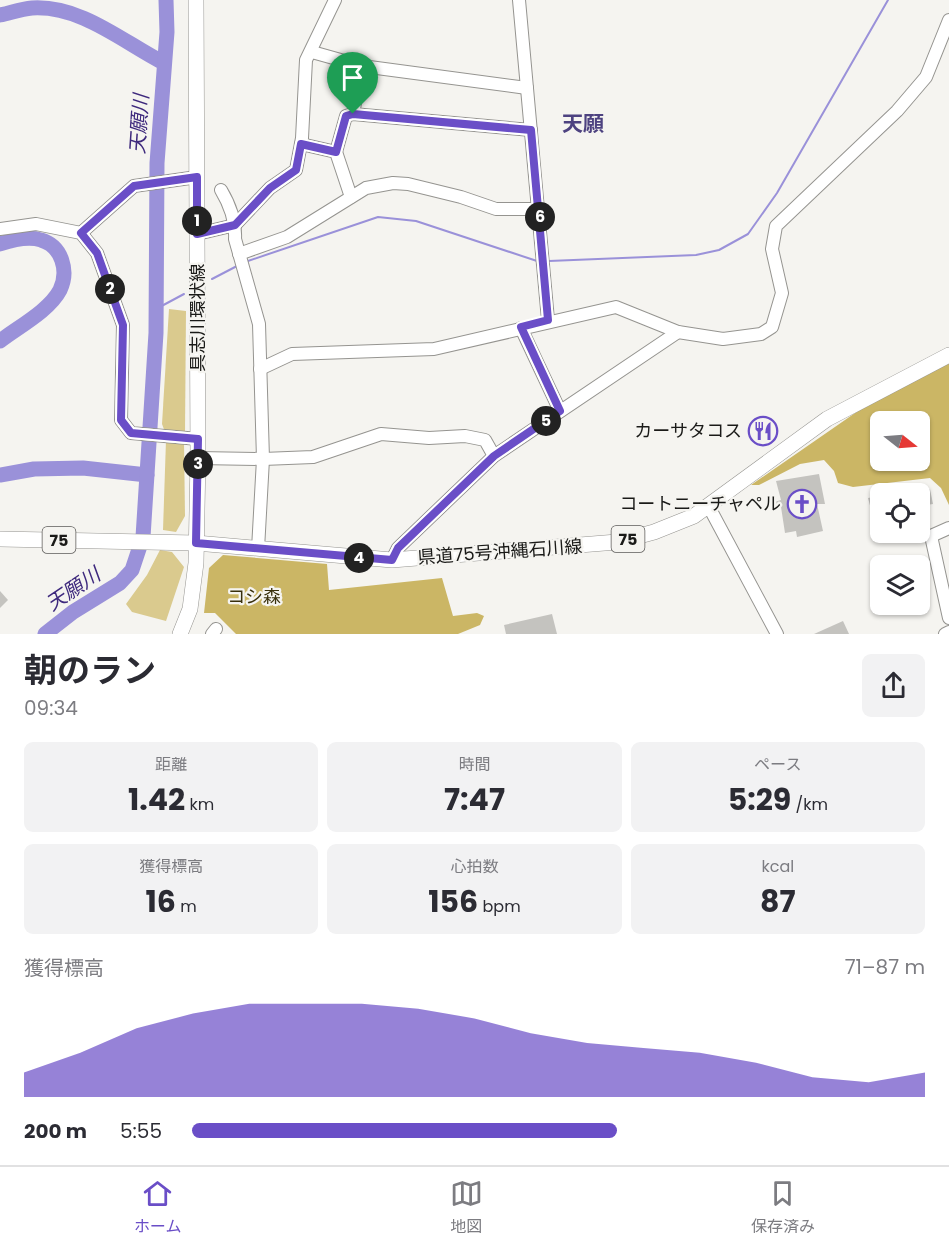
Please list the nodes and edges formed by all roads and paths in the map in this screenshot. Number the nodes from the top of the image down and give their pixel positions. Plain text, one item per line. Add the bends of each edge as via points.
1 (196, 0) edge
2 (335, 0) edge
3 (519, 0) edge
4 (949, 21) edge
5 (312, 52) junction
6 (362, 66) junction
7 (527, 88) junction
8 (353, 114) junction
9 (531, 130) junction
10 (301, 144) junction
11 (336, 152) junction
12 (197, 177) junction
13 (220, 190) dead end
14 (351, 198) junction
15 (539, 209) junction
16 (235, 225) junction
17 (0, 229) edge
18 (81, 233) junction
19 (197, 234) junction
20 (239, 254) junction
21 (548, 320) junction
22 (521, 327) junction
23 (678, 332) junction
24 (949, 355) edge
25 (260, 369) junction
26 (560, 411) junction
27 (198, 439) junction
28 (494, 456) junction
29 (198, 458) junction
30 (264, 459) junction
31 (709, 507) junction
32 (949, 528) edge
33 (0, 539) edge
34 (196, 543) junction
35 (258, 549) junction
36 (392, 560) junction
37 (949, 618) edge
38 (180, 634) edge
39 (777, 634) edge

1 - 12 main road, 具志川環状線
2 - 5 street
3 - 7 street
4 - 23 street via 926,77 897,111 776,226 772,249 782,293 772,327 761,334 723,339
5 - 6 street
5 - 10 street via 306,60
6 - 7 street
6 - 8 street
7 - 9 street
8 - 9 street
8 - 11 street via 346,116
9 - 15 street
10 - 11 street
10 - 16 street via 296,170 270,188
11 - 14 street
12 - 18 street via 134,186
12 - 19 main road, 具志川環状線
13 - 16 street via 230,204
14 - 15 street via 366,188 393,183 461,197 496,209
14 - 20 street via 287,237
15 - 21 street
16 - 19 street
16 - 20 street
17 - 18 street via 36,224
18 - 27 street via 97,253 123,325 121,420 131,433
19 - 27 main road, 具志川環状線
20 - 25 street via 258,324
21 - 22 street
21 - 23 street via 615,307
22 - 25 street via 434,349 292,354
22 - 26 street
23 - 26 street
24 - 31 main road, 県道75号沖縄石川線 / 75 via 827,419
25 - 30 street
26 - 28 street
27 - 29 main road, 具志川環状線
28 - 30 street via 485,440 465,436 381,434 313,457
28 - 36 street via 398,548
29 - 30 street
29 - 34 main road, 具志川環状線
30 - 35 street
31 - 36 main road, 県道75号沖縄石川線 / 75 via 667,528 617,542
31 - 39 street
32 - 37 street via 931,536
33 - 34 main road, 県道75号沖縄石川線 / 75
34 - 35 main road, 県道75号沖縄石川線 / 75
34 - 38 main road, 具志川環状線 via 190,609
35 - 36 main road, 県道75号沖縄石川線 / 75

